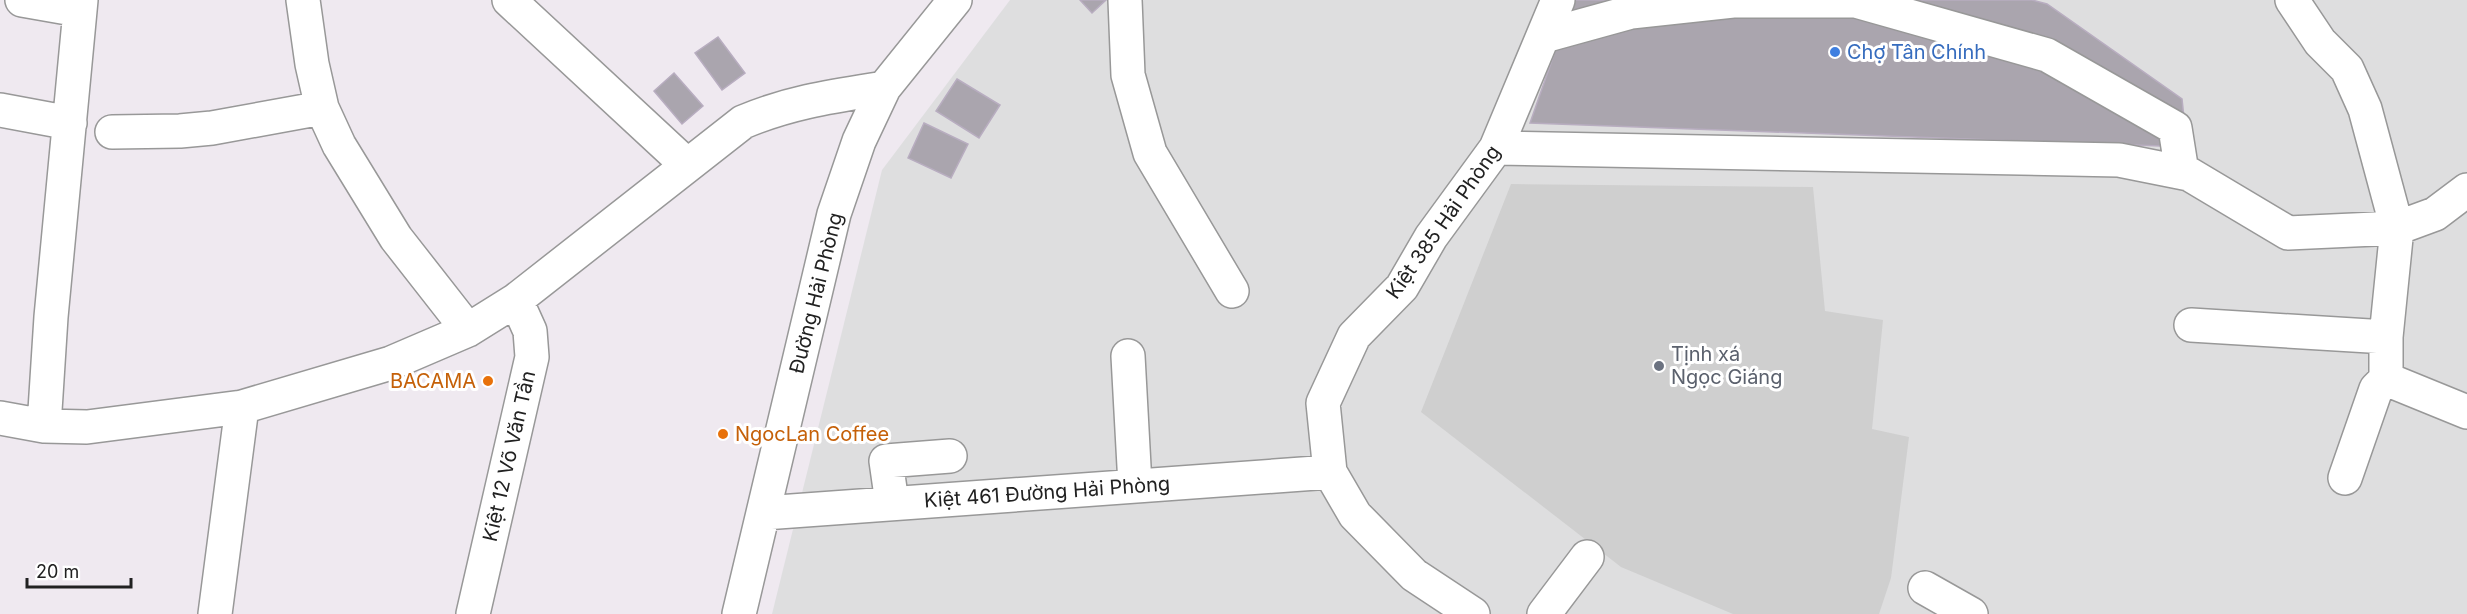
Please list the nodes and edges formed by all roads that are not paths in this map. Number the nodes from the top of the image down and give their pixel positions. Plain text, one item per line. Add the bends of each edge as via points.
1 (22, 0) edge
2 (303, 0) edge
3 (509, 0) edge
4 (954, 0) edge
5 (1125, 0) edge
6 (1558, 0) edge
7 (2292, 0) edge
8 (80, 5) edge
9 (1544, 36) junction
10 (884, 88) junction
11 (322, 108) junction
12 (0, 110) edge
13 (70, 123) junction
14 (112, 132) dead end
15 (1496, 148) junction
16 (687, 165) junction
17 (2182, 172) junction
18 (2467, 190) edge
19 (2397, 228) junction
20 (1232, 291) dead end
21 (516, 300) junction
22 (2191, 325) dead end
23 (468, 330) junction
24 (2386, 337) junction
25 (1128, 356) dead end
26 (2386, 379) junction
27 (242, 407) junction
28 (2467, 412) edge
29 (0, 418) edge
30 (44, 426) junction
31 (950, 456) dead end
32 (1330, 471) junction
33 (2345, 478) dead end
34 (1135, 485) junction
35 (892, 503) junction
36 (764, 513) junction
37 (1587, 557) dead end
38 (1925, 588) dead end
39 (215, 614) edge
40 (473, 614) edge
41 (739, 614) edge
42 (1473, 614) edge
43 (1544, 614) edge
44 (1971, 614) edge

1 - 8 street
2 - 11 street
3 - 16 street
4 - 10 street, Đường Hải Phòng
5 - 20 street via 1128,75 1150,153
6 - 9 street, Kiệt 385 Hải Phòng
7 - 19 street via 2320,42 2347,69 2365,109
8 - 13 street
9 - 15 street, Kiệt 385 Hải Phòng
9 - 17 street via 1631,12 1733,1 1856,1 2047,55 2175,128
10 - 16 street via 775,108 743,122
10 - 36 street, Đường Hải Phòng via 859,141 834,214
11 - 14 street via 180,131
11 - 23 street via 357,176 396,238
12 - 13 street
13 - 30 street
15 - 17 street via 2119,160
15 - 32 street, Kiệt 385 Hải Phòng via 1431,237 1402,287 1354,336 1323,403
16 - 21 street
17 - 19 street via 2288,232
18 - 19 street via 2435,214
19 - 24 street
21 - 23 street
21 - 40 street, Kiệt 12 Võ Văn Tần via 530,331 532,357
22 - 24 street
23 - 27 street via 391,363
24 - 26 street
25 - 34 street
26 - 28 street
26 - 33 street via 2376,389
27 - 30 street via 87,427
27 - 39 street
29 - 30 street
31 - 35 street via 886,461
32 - 34 street, Kiệt 461 Đường Hải Phòng
32 - 42 street via 1355,514 1414,575
34 - 35 street, Kiệt 461 Đường Hải Phòng
35 - 36 street, Kiệt 461 Đường Hải Phòng
36 - 41 street, Đường Hải Phòng
37 - 43 street
38 - 44 street

